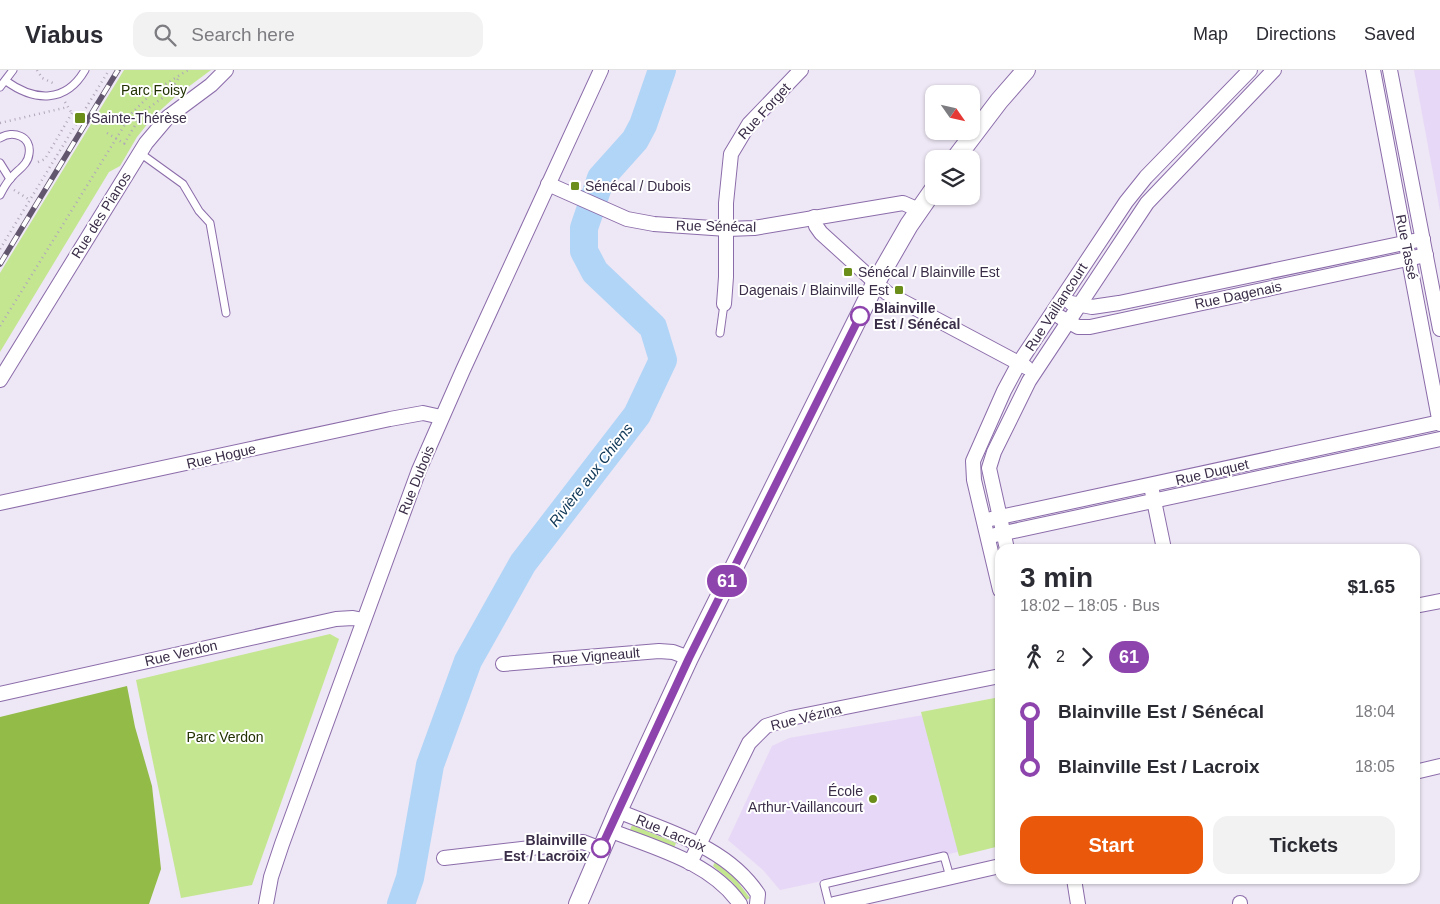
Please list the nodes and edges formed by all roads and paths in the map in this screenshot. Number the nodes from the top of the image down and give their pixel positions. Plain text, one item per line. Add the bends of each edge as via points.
1 (14, 70) edge
2 (38, 70) edge
3 (86, 70) edge
4 (109, 70) edge
5 (186, 70) edge
6 (226, 70) edge
7 (601, 70) edge
8 (802, 70) edge
9 (1026, 70) edge
10 (1250, 70) edge
11 (1274, 70) edge
12 (1373, 70) edge
13 (1390, 70) edge
14 (181, 74) junction
15 (6, 81) junction
16 (60, 83) dead end
17 (0, 88) edge
18 (65, 101) dead end
19 (68, 107) junction
20 (72, 113) junction
21 (80, 118) junction
22 (15, 119) junction
23 (0, 123) edge
24 (17, 124) dead end
25 (107, 133) dead end
26 (0, 138) edge
27 (115, 138) junction
28 (124, 144) junction
29 (134, 150) junction
30 (962, 150) edge
31 (38, 162) dead end
32 (0, 163) edge
33 (10, 179) junction
34 (548, 184) junction
35 (0, 193) edge
36 (19, 193) dead end
37 (30, 200) junction
38 (925, 202) edge
39 (919, 210) junction
40 (814, 217) junction
41 (727, 229) junction
42 (1422, 239) junction
43 (1406, 242) junction
44 (0, 248) edge
45 (1426, 255) junction
46 (1409, 258) junction
47 (875, 284) junction
48 (1062, 298) junction
49 (724, 304) joint
50 (1079, 305) junction
51 (1053, 312) junction
52 (226, 313) dead end
53 (1067, 322) junction
54 (0, 326) edge
55 (1440, 329) edge
56 (720, 333) dead end
57 (1019, 363) junction
58 (1035, 372) junction
59 (0, 380) edge
60 (441, 417) junction
61 (1440, 422) edge
62 (1440, 438) edge
63 (1151, 485) junction
64 (1154, 500) junction
65 (0, 503) edge
66 (1000, 518) junction
67 (984, 521) junction
68 (1003, 534) junction
69 (987, 537) junction
70 (1006, 544) edge
71 (1163, 544) edge
72 (995, 570) edge
73 (1440, 601) edge
74 (1420, 605) edge
75 (363, 620) junction
76 (689, 658) junction
77 (503, 664) dead end
78 (995, 677) edge
79 (0, 694) edge
80 (1440, 766) edge
81 (1420, 771) edge
82 (618, 811) junction
83 (610, 830) junction
84 (700, 844) junction
85 (601, 848) junction
86 (444, 858) dead end
87 (690, 863) junction
88 (995, 867) edge
89 (950, 877) junction
90 (1075, 884) edge
91 (266, 904) edge
92 (578, 904) edge
93 (740, 904) edge
94 (757, 904) edge
95 (829, 904) edge
96 (834, 904) edge
97 (1078, 904) edge

1 - 15 lane
2 - 16 path via 46,81
3 - 15 lane via 73,88 56,95 27,93
4 - 21 path
5 - 14 path, Rue des Pianos
6 - 29 street, Rue des Pianos via 168,117
7 - 34 street, Rue Dubois
8 - 41 street, Rue Forget via 749,124 733,148 728,168
9 - 30 street
10 - 48 street, Rue Vaillancourt via 1136,190
11 - 50 street, Rue Vaillancourt via 1147,203
12 - 43 street, Rue Tassé
13 - 42 street, Rue Tassé
14 - 27 path, Rue des Pianos via 138,105
14 - 28 path via 168,94 144,112
15 - 17 lane
18 - 19 path
19 - 20 path
19 - 22 path
20 - 21 path
20 - 31 path via 44,159
21 - 37 path
22 - 23 path
22 - 24 path
25 - 27 path
26 - 33 lane via 16,134 30,147 27,162
27 - 28 path
27 - 54 path, Rue des Pianos
28 - 29 path
29 - 52 lane via 183,184 210,223
29 - 59 street, Rue des Pianos
32 - 33 lane
33 - 35 lane
34 - 41 street, Rue Sénécal via 601,209 639,222
34 - 60 street, Rue Dubois
36 - 37 path
37 - 44 path
38 - 39 street
39 - 40 street, Rue Sénécal via 903,203
39 - 47 street
40 - 41 street, Rue Sénécal via 754,228
40 - 47 street via 818,230
41 - 49 street, Rue Forget
42 - 43 street, Rue Dagenais
42 - 45 street, Rue Tassé
43 - 46 street, Rue Tassé
43 - 50 street, Rue Dagenais via 1119,303 1092,307
45 - 46 street, Rue Dagenais
45 - 55 street, Rue Tassé
46 - 53 street, Rue Dagenais via 1090,327 1078,327
46 - 61 street, Rue Tassé
47 - 57 street
47 - 76 street
48 - 50 street, Rue Dagenais
48 - 51 street, Rue Vaillancourt
49 - 56 lane
50 - 53 street, Rue Vaillancourt
51 - 53 street, Rue Dagenais
51 - 57 street, Rue Vaillancourt
53 - 58 street, Rue Vaillancourt
57 - 58 street
57 - 67 street, Rue Vaillancourt via 973,461
58 - 66 street, Rue Vaillancourt via 991,459 989,473
60 - 65 street, Rue Hogue via 423,413 390,419
60 - 75 street, Rue Dubois
61 - 63 street, Rue Duquet
62 - 64 street, Rue Duquet
63 - 64 street
63 - 66 street, Rue Duquet
64 - 68 street, Rue Duquet
64 - 71 street
66 - 67 street, Rue Duquet
66 - 68 street, Rue Vaillancourt
67 - 69 street, Rue Vaillancourt
68 - 69 street, Rue Duquet
68 - 70 street, Rue Vaillancourt
69 - 72 street, Rue Vaillancourt
73 - 74 street
75 - 79 street, Rue Verdon via 336,619
75 - 91 street, Rue Dubois via 274,866
76 - 77 street, Rue Vigneault via 660,651
76 - 82 street
78 - 84 street, Rue Vézina via 791,718 766,726 754,736 742,754
80 - 81 street
82 - 83 street
82 - 84 street, Rue Lacroix
83 - 85 street
83 - 87 street, Rue Lacroix
84 - 87 street, Rue Vézina
84 - 94 street, Rue Lacroix via 741,873 758,894
85 - 86 street via 583,842
85 - 92 street
87 - 93 street, Rue Lacroix via 721,882
88 - 89 street
89 - 95 lane via 944,856 824,884
89 - 96 street
90 - 97 street

